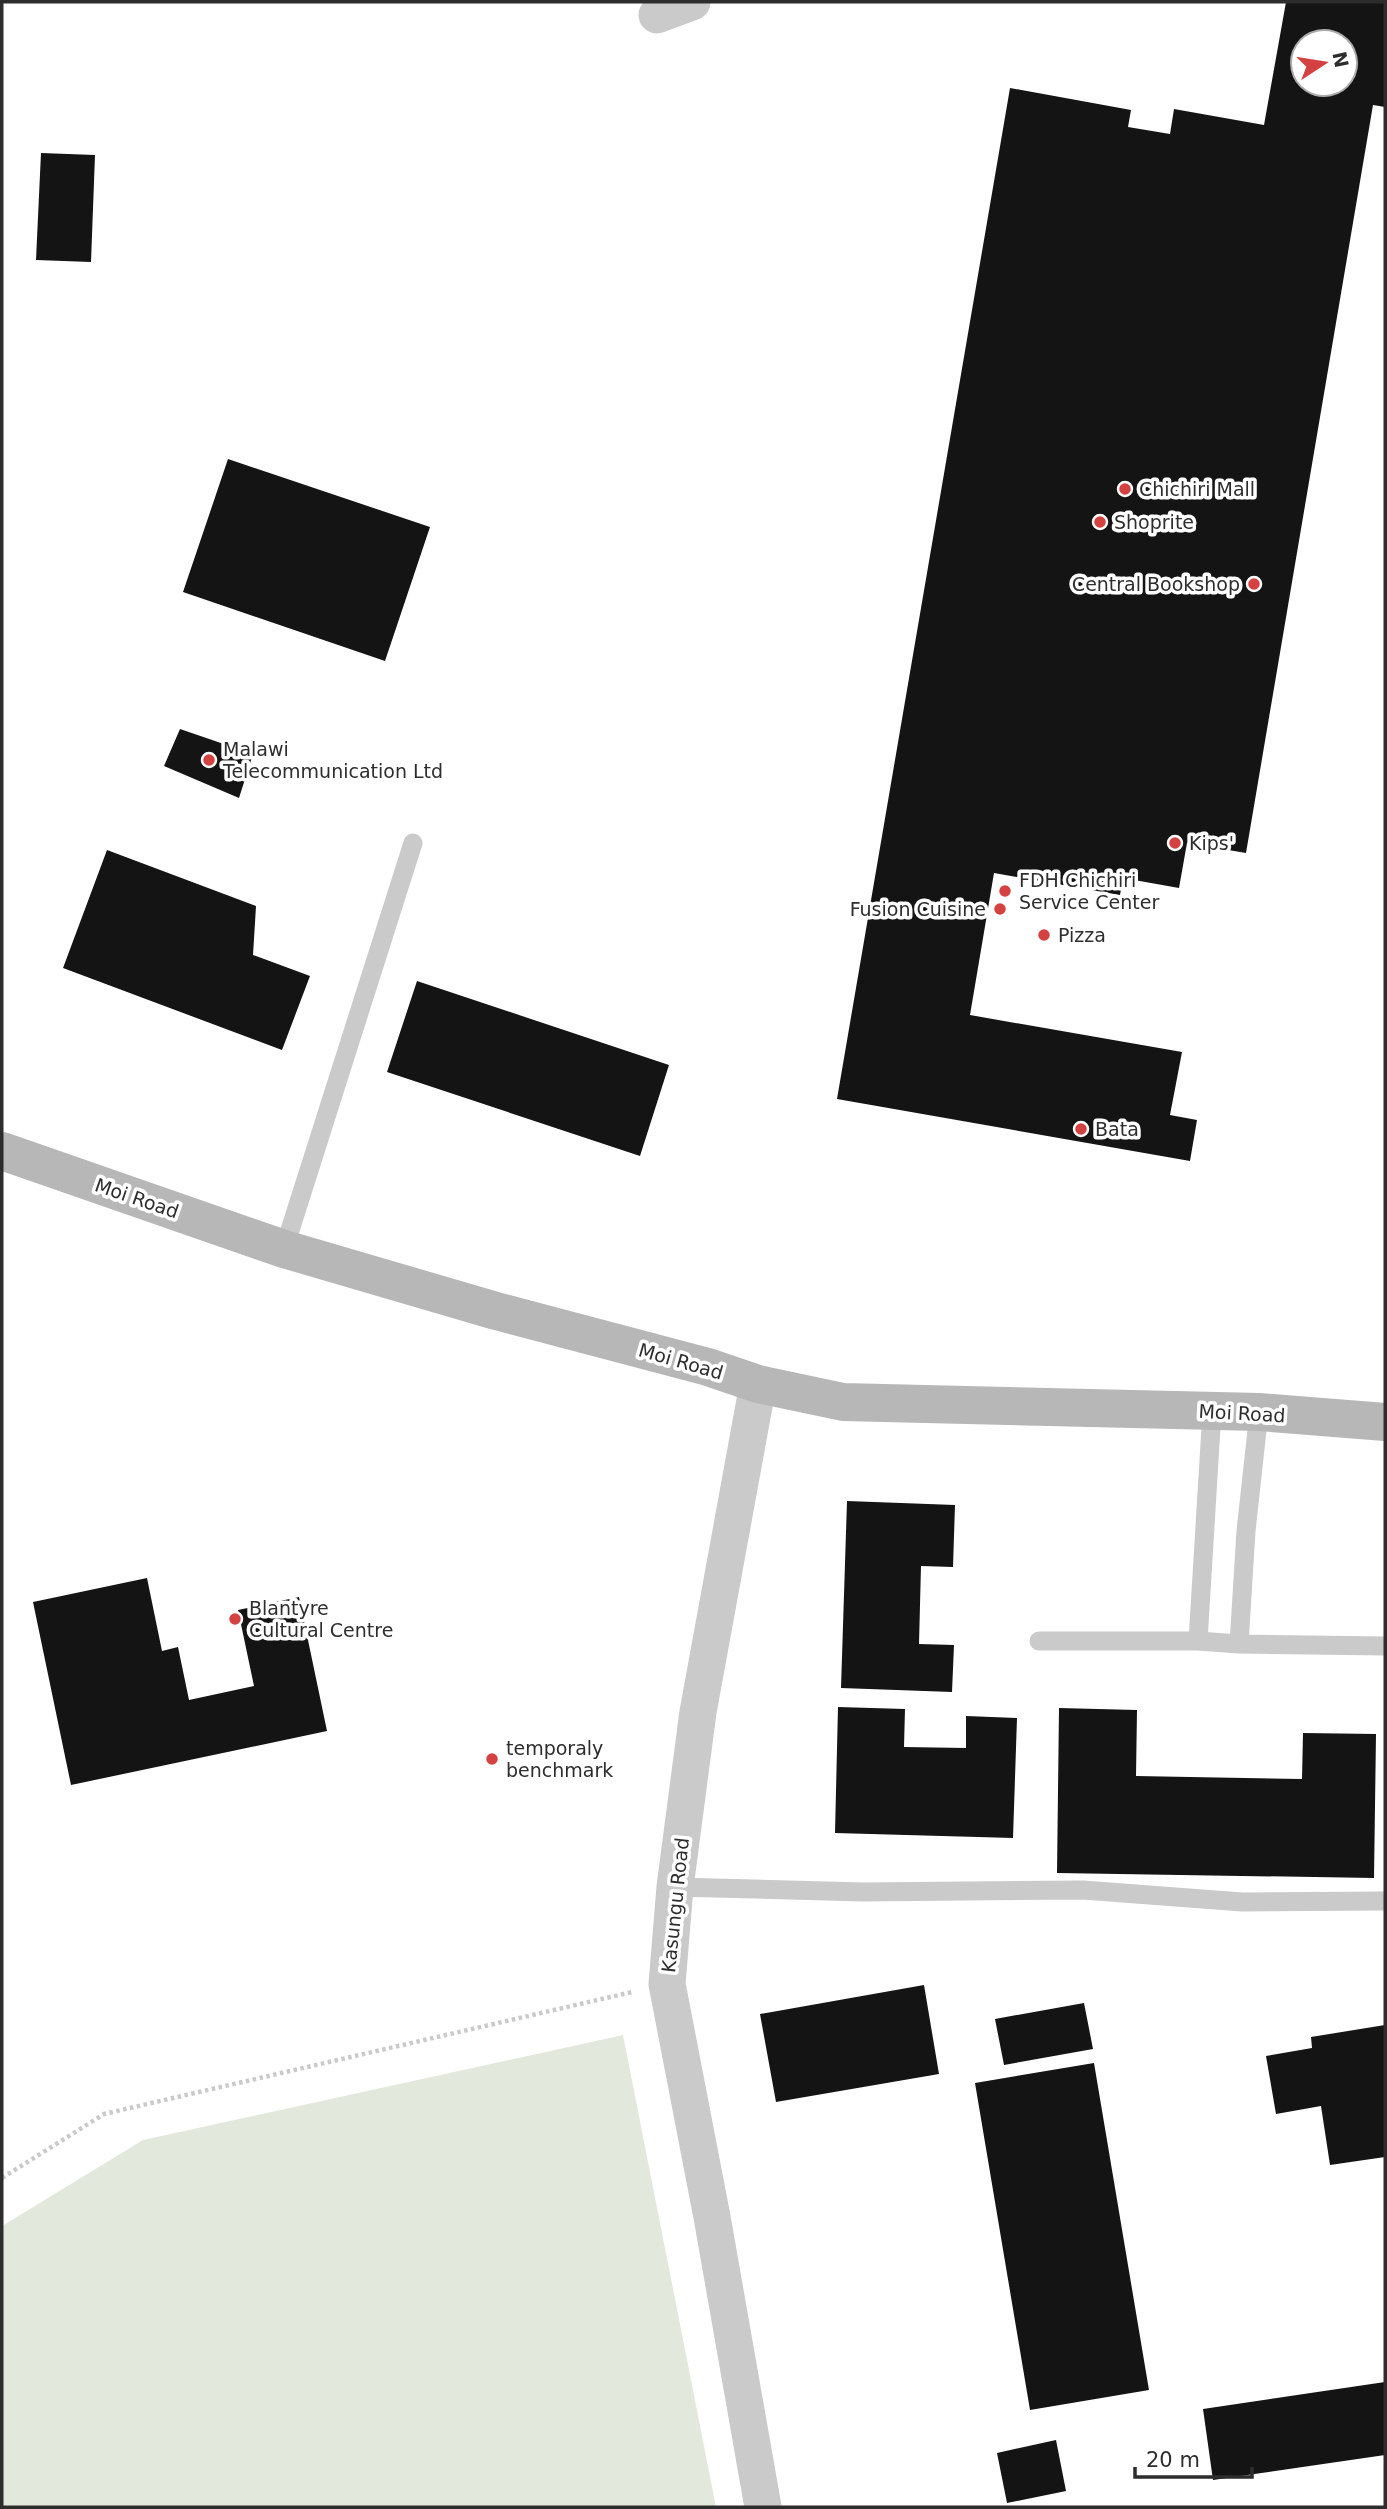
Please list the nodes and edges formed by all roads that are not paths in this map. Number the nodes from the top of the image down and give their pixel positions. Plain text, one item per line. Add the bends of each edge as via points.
1 (692, 2) edge
2 (657, 15) dead end
3 (413, 843) dead end
4 (2, 1151) edge
5 (284, 1249) junction
6 (758, 1384) junction
7 (1212, 1411) junction
8 (1259, 1412) junction
9 (1385, 1422) edge
10 (1039, 1640) dead end
11 (1198, 1641) junction
12 (1239, 1644) junction
13 (1385, 1646) edge
14 (675, 1887) junction
15 (1385, 1901) edge
16 (763, 2507) edge

1 - 2 street
3 - 5 lane
4 - 5 main road, Moi Road
5 - 6 main road, Moi Road
6 - 7 main road, Moi Road via 843,1402
6 - 14 street, Kasungu Road via 698,1713
7 - 8 main road, Moi Road
7 - 11 lane
8 - 9 main road, Moi Road
8 - 12 lane via 1245,1531
10 - 11 lane
11 - 12 lane
12 - 13 lane
14 - 15 lane via 863,1892 1083,1889 1242,1902
14 - 16 street, Kasungu Road via 667,1984

